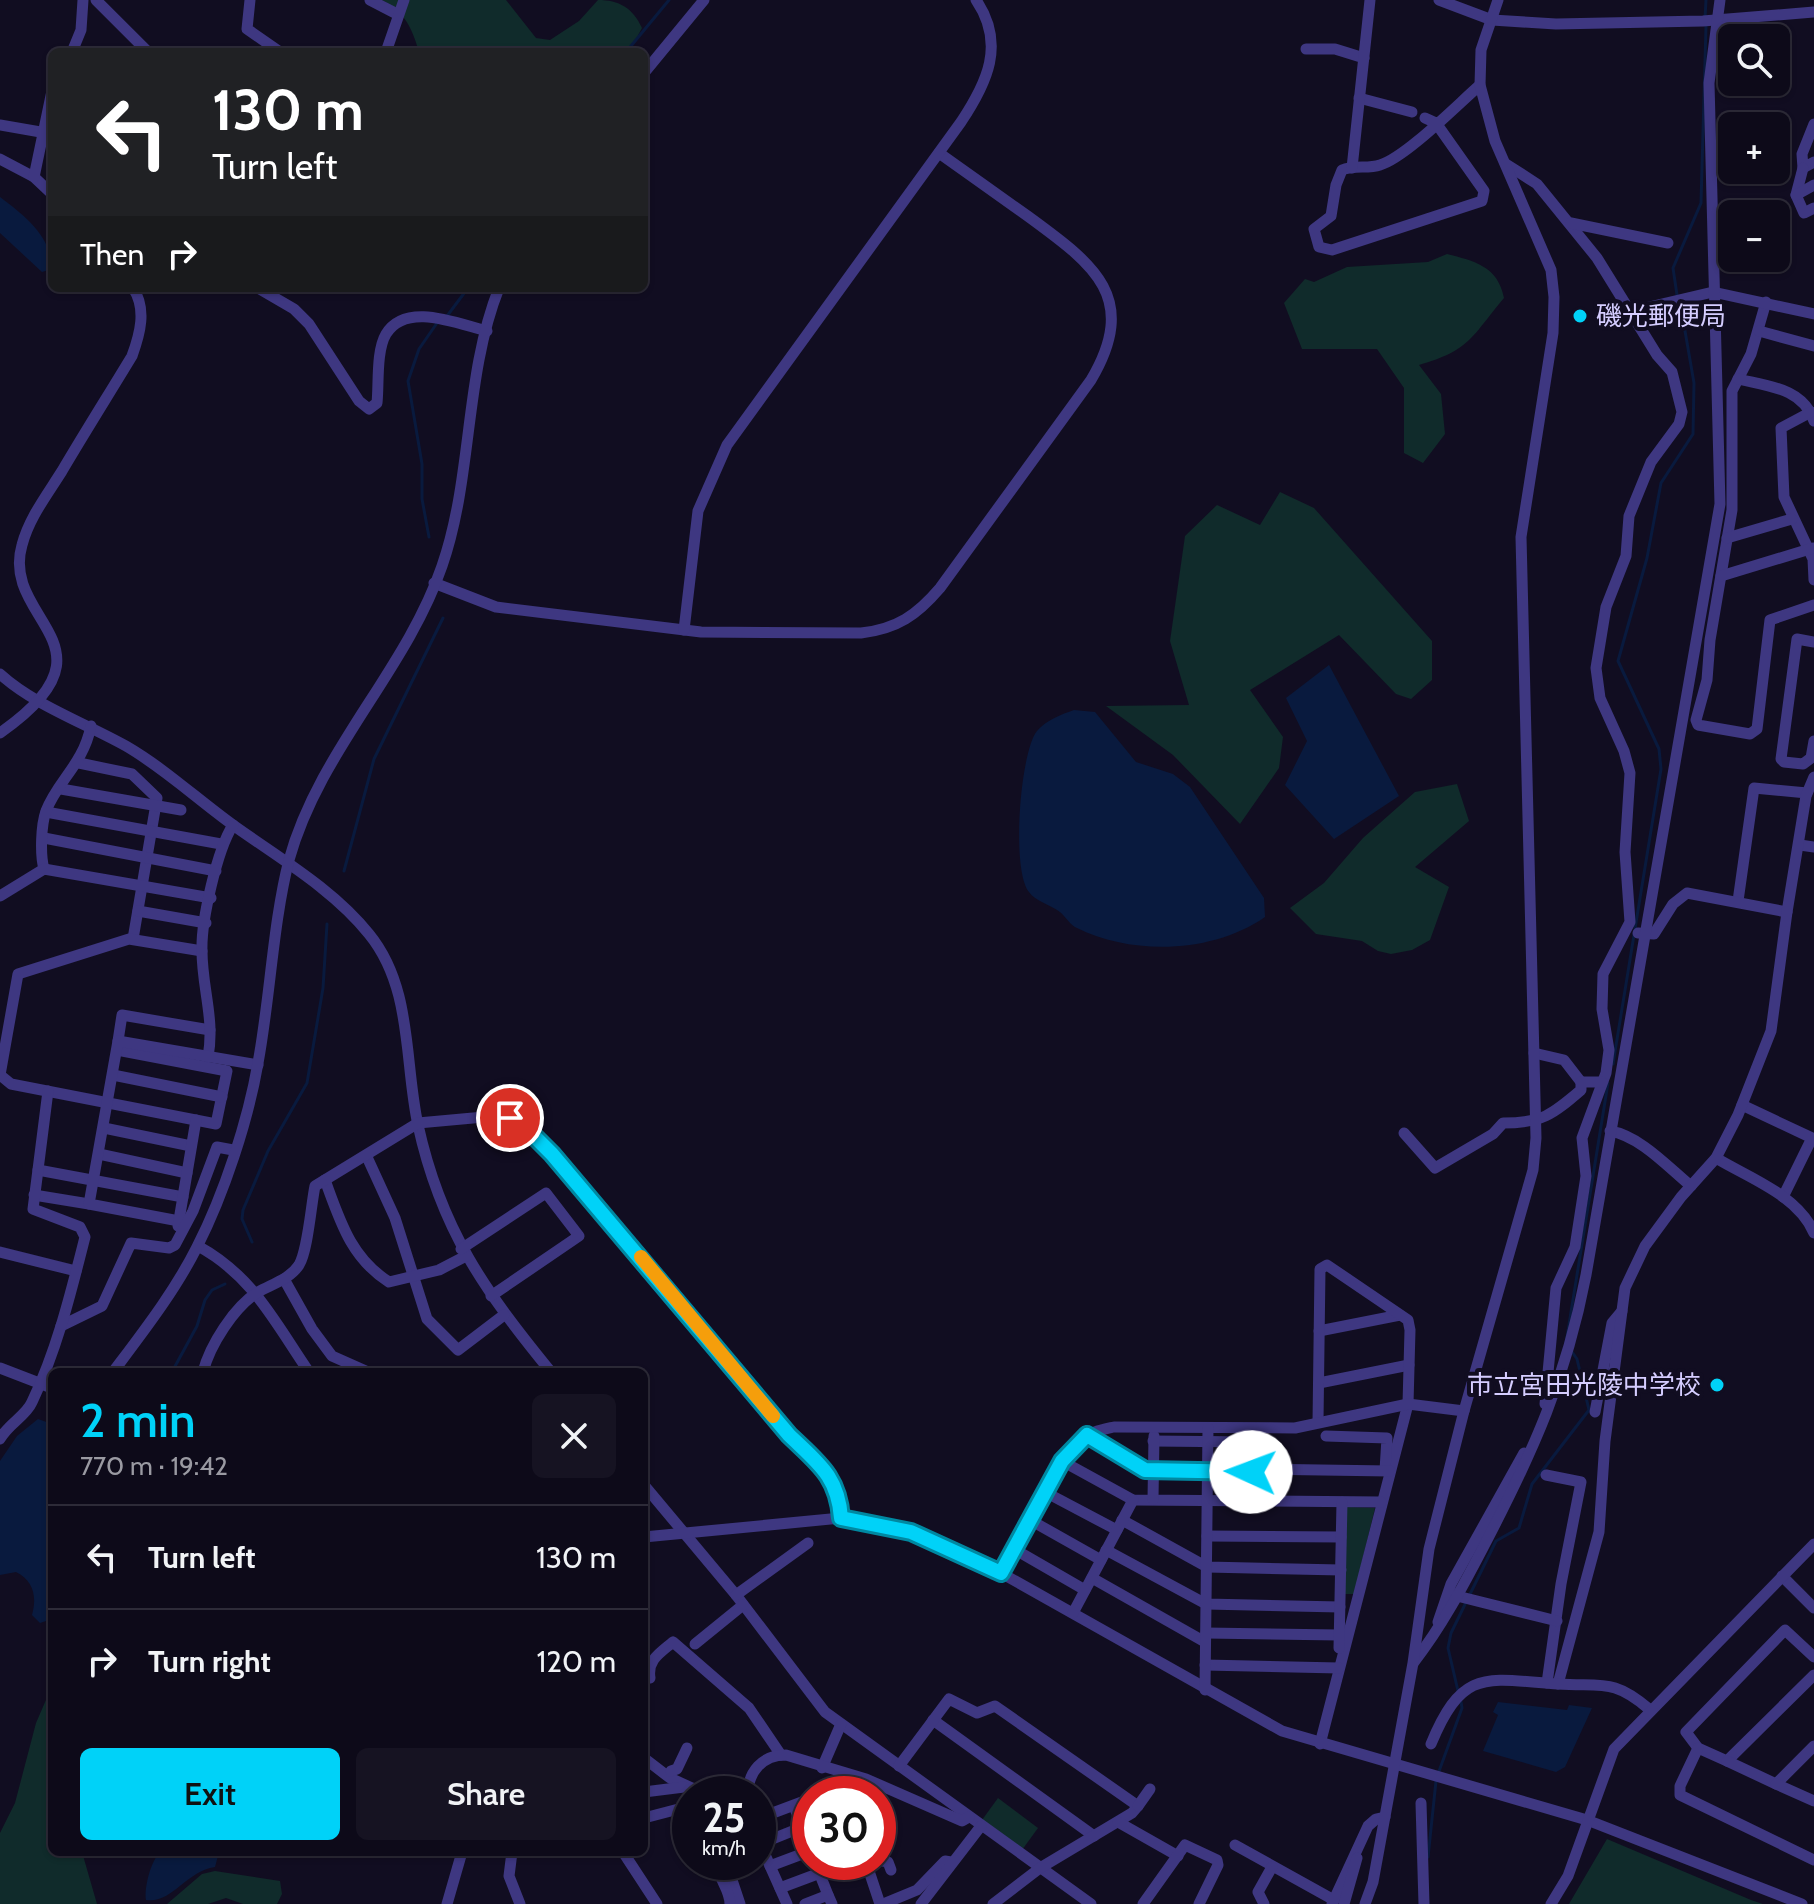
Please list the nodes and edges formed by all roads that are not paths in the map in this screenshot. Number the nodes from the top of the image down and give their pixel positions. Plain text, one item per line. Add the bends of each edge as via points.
1 (83, 0) edge
2 (96, 0) edge
3 (250, 0) edge
4 (370, 0) edge
5 (404, 0) edge
6 (704, 0) edge
7 (976, 0) edge
8 (1370, 0) edge
9 (1439, 0) edge
10 (1498, 0) edge
11 (1720, 0) edge
12 (1814, 12) edge
13 (397, 14) junction
14 (1492, 20) junction
15 (1710, 21) junction
16 (74, 48) edge
17 (144, 48) edge
18 (274, 48) edge
19 (387, 48) edge
20 (1306, 49) dead end
21 (1364, 58) junction
22 (648, 68) edge
23 (1480, 85) junction
24 (1359, 98) junction
25 (1412, 112) dead end
26 (1431, 120) junction
27 (1814, 124) edge
28 (0, 125) edge
29 (47, 133) edge
30 (939, 153) junction
31 (0, 159) edge
32 (1506, 164) junction
33 (1808, 165) edge
34 (1352, 168) junction
35 (34, 177) junction
36 (1814, 185) edge
37 (48, 190) edge
38 (1796, 195) junction
39 (1814, 208) edge
40 (1571, 223) junction
41 (1668, 243) dead end
42 (136, 292) edge
43 (265, 292) edge
44 (498, 292) edge
45 (1713, 292) junction
46 (1766, 302) junction
47 (1628, 312) junction
48 (1814, 314) edge
49 (487, 331) junction
50 (1759, 331) junction
51 (1814, 346) edge
52 (1738, 379) junction
53 (1812, 417) edge
54 (1792, 519) junction
55 (1727, 538) junction
56 (1811, 548) edge
57 (1721, 576) junction
58 (1814, 580) edge
59 (434, 583) junction
60 (1814, 605) edge
61 (684, 630) junction
62 (1814, 642) edge
63 (0, 674) edge
64 (39, 700) junction
65 (91, 726) junction
66 (0, 733) edge
67 (1814, 741) edge
68 (79, 763) junction
69 (1814, 777) edge
70 (61, 789) junction
71 (1807, 793) junction
72 (155, 806) junction
73 (181, 810) dead end
74 (46, 812) junction
75 (233, 825) junction
76 (151, 832) junction
77 (44, 838) junction
78 (221, 844) junction
79 (1800, 845) junction
80 (1814, 847) edge
81 (147, 858) junction
82 (288, 863) junction
83 (44, 869) junction
84 (216, 871) junction
85 (142, 885) junction
86 (0, 896) edge
87 (211, 898) junction
88 (1738, 901) junction
89 (138, 911) junction
90 (1787, 912) junction
91 (206, 923) junction
92 (1628, 931) junction
93 (1644, 934) junction
94 (133, 939) junction
95 (202, 951) junction
96 (210, 1030) junction
97 (118, 1045) junction
98 (1534, 1053) junction
99 (208, 1057) junction
100 (258, 1065) junction
101 (113, 1075) junction
102 (1581, 1082) junction
103 (1602, 1082) junction
104 (48, 1091) junction
105 (222, 1097) junction
106 (108, 1102) junction
107 (1742, 1105) junction
108 (196, 1120) junction
109 (1536, 1121) junction
110 (418, 1123) junction
111 (104, 1128) junction
112 (1610, 1131) junction
113 (1404, 1133) dead end
114 (191, 1146) junction
115 (233, 1150) junction
116 (99, 1154) junction
117 (367, 1157) junction
118 (1716, 1158) junction
119 (38, 1170) junction
120 (187, 1173) junction
121 (94, 1180) junction
122 (325, 1180) junction
123 (1691, 1186) junction
124 (34, 1195) junction
125 (183, 1197) junction
126 (1783, 1197) junction
127 (89, 1204) junction
128 (179, 1221) junction
129 (1814, 1233) edge
130 (175, 1245) junction
131 (198, 1246) junction
132 (0, 1252) edge
133 (463, 1252) junction
134 (76, 1271) junction
135 (414, 1277) junction
136 (284, 1279) junction
137 (255, 1294) junction
138 (491, 1296) junction
139 (1622, 1311) junction
140 (504, 1315) junction
141 (1400, 1315) junction
142 (61, 1326) junction
143 (1319, 1331) junction
144 (1409, 1365) junction
145 (0, 1368) edge
146 (116, 1368) edge
147 (204, 1368) edge
148 (306, 1368) edge
149 (359, 1368) edge
150 (548, 1368) edge
151 (40, 1383) junction
152 (1319, 1383) junction
153 (48, 1386) edge
154 (1408, 1404) junction
155 (1464, 1411) junction
156 (1595, 1412) dead end
157 (1318, 1422) junction
158 (1154, 1428) junction
159 (1208, 1428) junction
160 (1087, 1435) junction
161 (1251, 1436) junction
162 (1326, 1436) dead end
163 (0, 1439) edge
164 (1153, 1441) junction
165 (1208, 1441) junction
166 (1062, 1461) junction
167 (1153, 1470) junction
168 (1208, 1470) junction
169 (1251, 1470) junction
170 (1387, 1471) junction
171 (1546, 1475) dead end
172 (648, 1490) edge
173 (1045, 1492) junction
174 (1153, 1499) junction
175 (1208, 1499) junction
176 (1133, 1500) junction
177 (1251, 1500) junction
178 (1342, 1502) junction
179 (1381, 1502) junction
180 (841, 1518) junction
181 (1030, 1520) junction
182 (1120, 1525) junction
183 (683, 1532) junction
184 (648, 1536) edge
185 (1207, 1536) junction
186 (1341, 1537) junction
187 (808, 1543) dead end
188 (1814, 1544) edge
189 (1014, 1549) junction
190 (1104, 1555) junction
191 (1207, 1567) junction
192 (1341, 1570) junction
193 (1001, 1573) junction
194 (1782, 1576) junction
195 (1092, 1578) junction
196 (1085, 1590) junction
197 (1457, 1596) junction
198 (740, 1600) junction
199 (1206, 1604) junction
200 (1340, 1607) junction
201 (1814, 1608) edge
202 (1073, 1613) junction
203 (1557, 1621) junction
204 (1339, 1635) junction
205 (1206, 1638) junction
206 (1433, 1638) junction
207 (695, 1644) dead end
208 (1814, 1657) edge
209 (1413, 1663) junction
210 (1205, 1665) junction
211 (1339, 1668) junction
212 (1814, 1675) edge
213 (650, 1678) dead end
214 (1552, 1683) junction
215 (1205, 1690) junction
216 (1649, 1709) junction
217 (933, 1720) junction
218 (841, 1724) junction
219 (1320, 1744) junction
220 (1431, 1744) dead end
221 (1814, 1746) edge
222 (687, 1748) dead end
223 (1698, 1748) junction
224 (781, 1755) junction
225 (648, 1761) edge
226 (1727, 1761) junction
227 (1392, 1764) junction
228 (899, 1766) junction
229 (822, 1768) junction
230 (672, 1776) edge
231 (677, 1776) edge
232 (750, 1776) edge
233 (1776, 1784) junction
234 (672, 1787) edge
235 (1150, 1789) dead end
236 (648, 1791) edge
237 (1814, 1801) edge
238 (1421, 1803) dead end
239 (1138, 1806) junction
240 (672, 1811) edge
241 (648, 1817) edge
242 (969, 1817) junction
243 (1385, 1817) junction
244 (1587, 1820) junction
245 (1118, 1822) junction
246 (981, 1826) junction
247 (1094, 1836) junction
248 (1235, 1845) dead end
249 (461, 1856) edge
250 (512, 1856) edge
251 (626, 1856) edge
252 (1178, 1856) junction
253 (1814, 1860) edge
254 (953, 1863) junction
255 (1272, 1867) junction
256 (1040, 1868) junction
257 (776, 1879) edge
258 (722, 1880) edge
259 (732, 1880) edge
260 (795, 1880) edge
261 (822, 1880) edge
262 (873, 1880) edge
263 (780, 1888) junction
264 (830, 1900) edge
265 (1337, 1903) edge
266 (447, 1904) edge
267 (520, 1904) edge
268 (657, 1904) edge
269 (730, 1904) edge
270 (740, 1904) edge
271 (787, 1904) edge
272 (805, 1904) edge
273 (882, 1904) edge
274 (921, 1904) edge
275 (993, 1904) edge
276 (1091, 1904) edge
277 (1143, 1904) edge
278 (1199, 1904) edge
279 (1264, 1904) edge
280 (1365, 1904) edge
281 (1424, 1904) edge
282 (1551, 1904) edge
283 (1802, 1904) edge

1 - 16 street
2 - 17 street
3 - 18 street via 247,29
4 - 13 street
5 - 13 street
6 - 22 street
7 - 30 street via 985,13 993,49 987,82
8 - 21 street
9 - 14 street
10 - 14 street
11 - 15 street
12 - 15 street
13 - 19 street
14 - 15 street
14 - 23 street via 1481,50
15 - 45 street
20 - 21 street via 1335,49
21 - 24 street
23 - 26 street
23 - 32 street via 1485,114
24 - 25 street
24 - 34 street
26 - 34 street via 1380,165
26 - 34 street via 1484,191 1479,203 1323,250 1314,229 1331,216 1339,174
27 - 33 street via 1802,154
28 - 29 street
29 - 35 street
30 - 61 street via 721,456 698,511
30 - 61 street via 1061,240 1096,272 1107,291 1113,323 1104,358 940,588 913,617 882,631 861,633
31 - 35 street
32 - 40 street via 1530,177
32 - 98 street via 1551,270 1554,297 1521,537
33 - 38 street
35 - 37 street
36 - 38 street
38 - 39 street via 1804,213
40 - 41 street
40 - 47 street
42 - 64 street via 141,333 132,356 29,525 22,545 19,572 53,637 57,659 53,679
43 - 49 street via 309,324 369,409 377,403 386,335 396,325 427,317
44 - 49 street
45 - 46 street
45 - 47 street
45 - 93 street via 1720,504
46 - 48 street
46 - 50 street
47 - 92 street via 1672,372 1682,412 1674,433 1651,462 1629,516 1626,556 1606,607 1596,668 1600,698 1630,773
49 - 59 street via 456,512
50 - 51 street
50 - 52 street
52 - 53 street via 1795,394
52 - 55 street via 1732,391 1732,510
53 - 54 street via 1781,428 1784,497
54 - 55 street
54 - 56 street
55 - 57 street
56 - 57 street
56 - 58 street
57 - 60 street via 1698,725 1750,734 1757,729 1770,620
59 - 61 street via 496,607
59 - 82 street via 306,806
62 - 67 street via 1797,639 1781,759 1803,764 1811,758
63 - 64 street
64 - 65 street
64 - 66 street
65 - 68 street
65 - 75 street via 136,752
68 - 70 street
68 - 72 street via 132,774 157,798
69 - 71 street
70 - 72 street
70 - 74 street
71 - 79 street
71 - 88 street via 1754,788
72 - 73 street
72 - 76 street
74 - 76 street
74 - 77 street
75 - 78 street
75 - 82 street
76 - 78 street
76 - 81 street
77 - 81 street
77 - 83 street
78 - 84 street
79 - 80 street
79 - 90 street
81 - 84 street
81 - 85 street
82 - 100 street
82 - 110 street via 343,908 385,959 398,990
83 - 85 street
83 - 86 street
84 - 87 street
85 - 87 street
85 - 89 street
87 - 91 street
88 - 90 street
88 - 93 street via 1687,893 1673,904 1654,934
89 - 91 street
89 - 94 street
90 - 107 street via 1771,1031
91 - 95 street
92 - 93 street
92 - 103 street via 1603,974 1609,1050
93 - 112 street
94 - 95 street
94 - 104 street via 18,974 0,1075 11,1084
95 - 96 street
96 - 97 street via 122,1015
96 - 99 street
97 - 99 street
97 - 101 street
97 - 105 street via 227,1071
98 - 102 street via 1564,1060
98 - 109 street
99 - 100 street
100 - 115 street
101 - 105 street
101 - 106 street
102 - 103 street
102 - 109 street via 1581,1090 1556,1112
103 - 206 street via 1582,1138 1586,1176 1575,1247 1556,1288 1545,1406 1451,1584
104 - 106 street
104 - 119 street
105 - 108 street via 216,1124
106 - 108 street
106 - 111 street
107 - 118 street
107 - 126 street via 1812,1138
108 - 114 street
109 - 113 street via 1503,1123 1435,1168
109 - 155 street via 1533,1170
110 - 117 street
110 - 133 street via 434,1183
110 - 180 street via 495,1116 523,1125 822,1467 836,1485
111 - 114 street
111 - 116 street
112 - 123 street via 1626,1135
112 - 197 street via 1561,1380 1534,1449
114 - 120 street
115 - 130 street via 217,1147 213,1152
115 - 131 street
116 - 120 street
116 - 121 street
117 - 122 street
117 - 135 street
118 - 123 street
118 - 126 street
119 - 121 street
119 - 124 street
120 - 125 street
121 - 125 street
121 - 127 street
122 - 135 street via 347,1239 369,1269 389,1282
122 - 136 street via 315,1186 300,1264
123 - 139 street via 1632,1269
124 - 127 street
124 - 134 street via 33,1209 80,1227 85,1237
125 - 128 street
126 - 129 street via 1803,1213
127 - 128 street
128 - 130 street
130 - 142 street via 131,1243 102,1306
131 - 137 street via 228,1263
131 - 146 street
132 - 134 street
133 - 135 street
133 - 138 street
133 - 138 street via 546,1193 579,1236
134 - 142 street
135 - 140 street via 427,1319 458,1350
136 - 137 street
136 - 149 street via 332,1356
137 - 147 street via 211,1349
137 - 148 street
138 - 140 street
139 - 156 street via 1612,1323
139 - 214 street via 1599,1532
140 - 150 street
141 - 143 street
141 - 143 street via 1327,1265 1320,1269
141 - 144 street via 1410,1330
142 - 151 street
143 - 152 street
144 - 152 street
144 - 154 street
145 - 151 street
151 - 153 street
151 - 163 street via 31,1406
152 - 157 street
154 - 155 street
154 - 157 street
154 - 170 street
155 - 209 street via 1429,1549
157 - 161 street
158 - 159 street
158 - 160 street via 1114,1427
158 - 164 street
159 - 161 street
159 - 165 street
160 - 166 street
160 - 167 street
161 - 165 street
161 - 169 street
162 - 170 street via 1387,1438
164 - 165 street
164 - 167 street
165 - 168 street
166 - 173 street
166 - 176 street
167 - 168 street
167 - 174 street
168 - 169 street
168 - 175 street
169 - 170 street
169 - 177 street
170 - 179 street
171 - 203 street via 1581,1482
172 - 183 street
173 - 181 street
173 - 182 street
174 - 175 street
174 - 176 street
175 - 177 street
175 - 185 street
176 - 182 street
177 - 178 street
178 - 179 street
178 - 186 street
179 - 211 street
180 - 183 street
180 - 193 street via 911,1532
181 - 189 street
181 - 190 street
182 - 190 street
182 - 191 street
183 - 184 street
183 - 198 street
185 - 186 street
185 - 191 street
186 - 192 street
187 - 198 street
188 - 194 street
189 - 193 street
189 - 196 street
190 - 195 street
190 - 199 street
191 - 192 street
191 - 199 street
192 - 200 street
193 - 202 street
194 - 201 street
194 - 216 street
195 - 196 street
195 - 205 street
196 - 202 street
197 - 203 street
197 - 206 street
198 - 207 street
198 - 218 street via 825,1712
199 - 200 street
199 - 205 street
200 - 204 street
202 - 215 street
203 - 214 street
204 - 205 street
204 - 211 street
205 - 210 street
206 - 209 street
208 - 223 street via 1785,1630 1686,1729
209 - 227 street
210 - 211 street
210 - 215 street
211 - 219 street
212 - 226 street
213 - 224 street via 654,1657 673,1642 749,1708
214 - 216 street via 1621,1688
214 - 220 street via 1499,1678 1477,1684 1447,1707
215 - 219 street
216 - 244 street via 1607,1760
217 - 228 street
217 - 239 street via 949,1699 977,1713 995,1706
217 - 247 street
218 - 228 street
218 - 229 street
219 - 227 street
221 - 233 street
222 - 231 street via 677,1769 668,1767
223 - 226 street
223 - 253 street via 1680,1795
224 - 229 street
224 - 232 street via 756,1767
225 - 230 street
226 - 233 street
227 - 243 street
227 - 244 street
228 - 242 street
229 - 242 street via 866,1779 962,1821
233 - 237 street
234 - 236 street
235 - 239 street
238 - 281 street
239 - 245 street
240 - 241 street
242 - 246 street
243 - 265 street via 1368,1826
243 - 280 street
244 - 282 street via 1568,1876
244 - 283 street
245 - 247 street
245 - 252 street
246 - 254 street
246 - 256 street
247 - 256 street
248 - 255 street
249 - 266 street
250 - 267 street via 509,1876
251 - 268 street
252 - 277 street
252 - 278 street via 1190,1845 1217,1860
254 - 273 street via 945,1861 917,1890
254 - 274 street
255 - 265 street
255 - 279 street via 1258,1892
256 - 275 street
256 - 276 street
257 - 263 street
258 - 269 street
259 - 270 street
260 - 263 street
261 - 264 street
262 - 273 street
263 - 271 street
264 - 272 street

